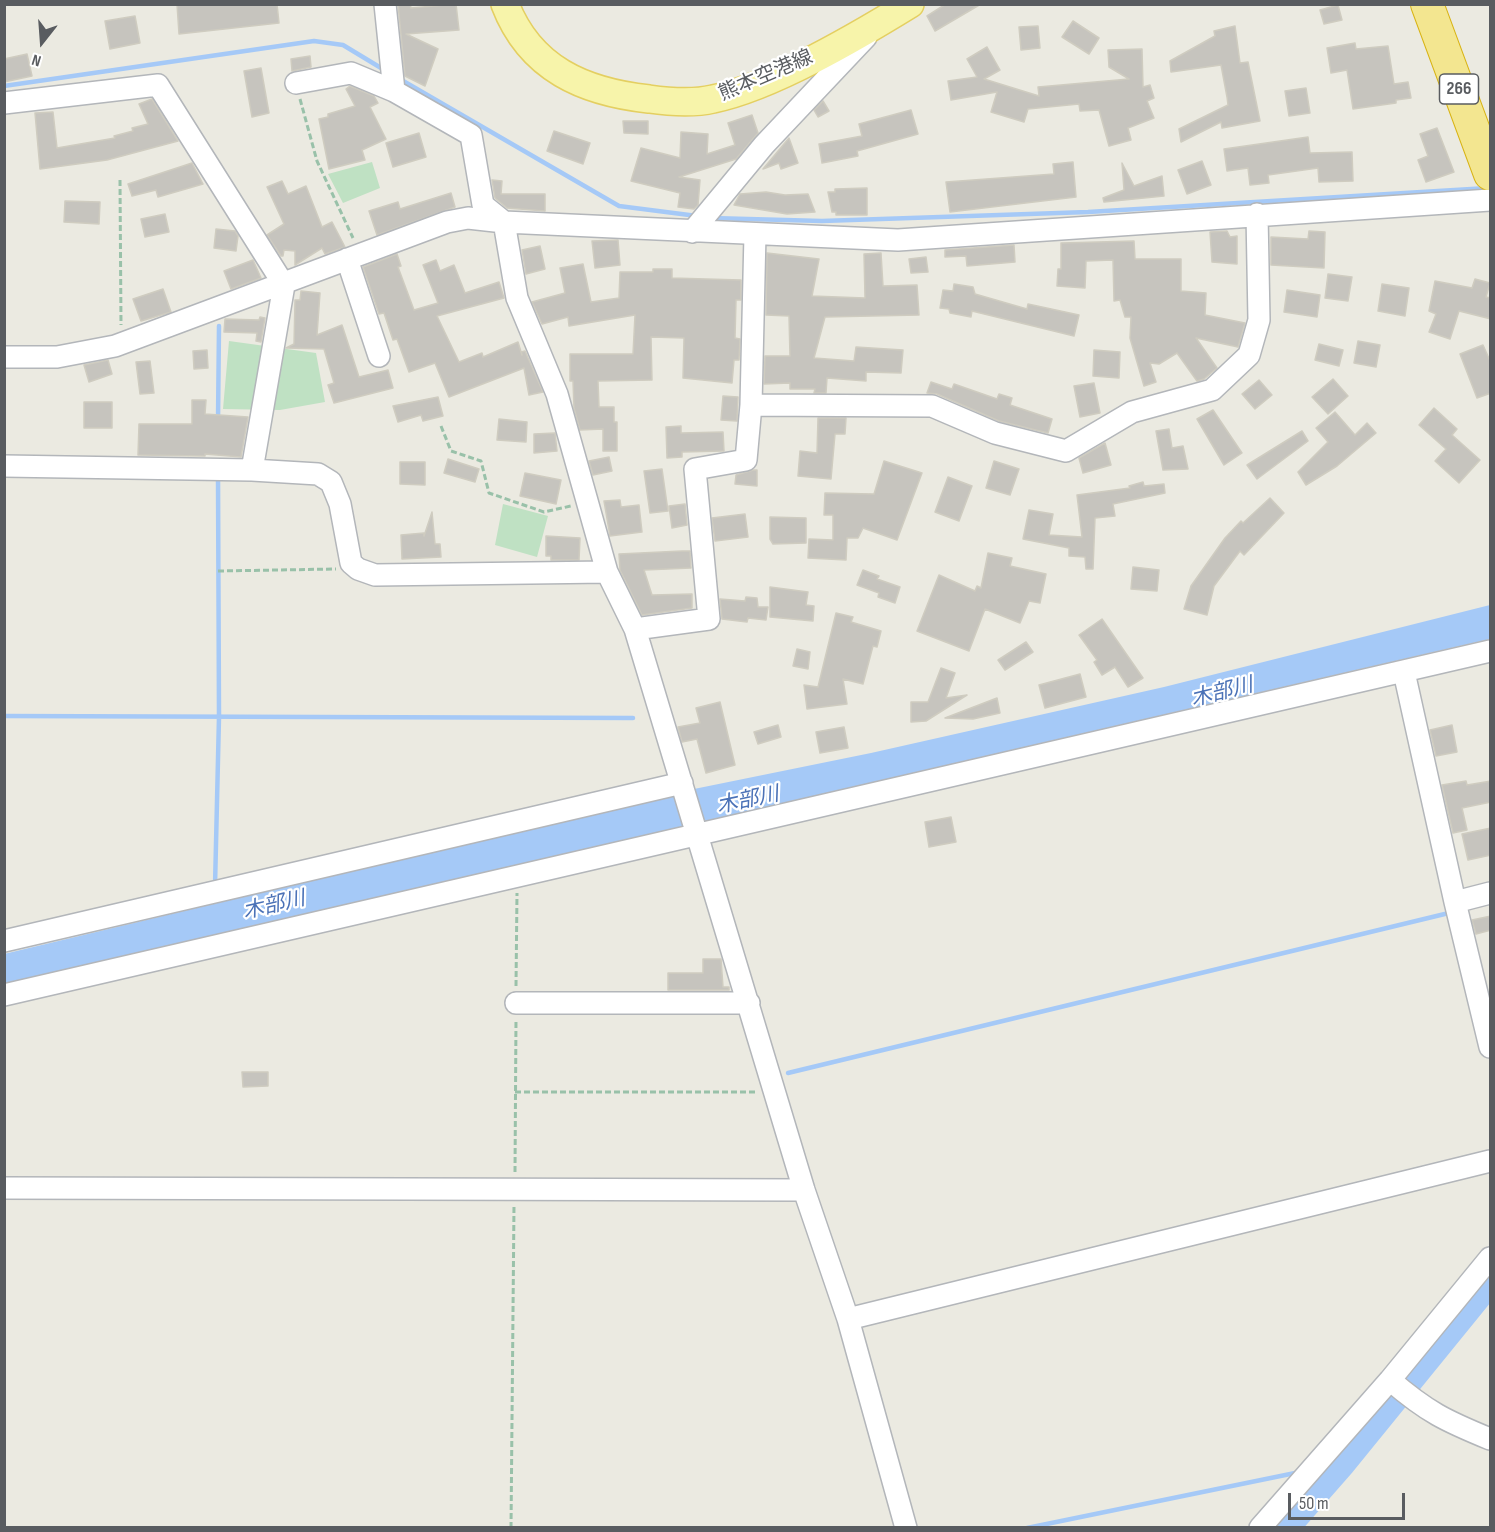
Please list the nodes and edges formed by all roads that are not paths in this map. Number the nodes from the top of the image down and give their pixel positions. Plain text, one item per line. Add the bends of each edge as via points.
1 (385, 4) edge
2 (505, 4) edge
3 (910, 4) edge
4 (1427, 4) edge
5 (878, 24) junction
6 (392, 77) junction
7 (296, 83) road end
8 (4, 104) edge
9 (1489, 167) edge
10 (1491, 200) edge
11 (1257, 214) junction
12 (504, 222) junction
13 (693, 232) junction
14 (755, 234) junction
15 (353, 256) junction
16 (284, 285) junction
17 (379, 356) dead end
18 (4, 357) edge
19 (751, 405) junction
20 (4, 466) edge
21 (252, 470) junction
22 (607, 572) junction
23 (635, 628) junction
24 (1491, 651) edge
25 (1404, 672) junction
26 (682, 783) junction
27 (699, 834) junction
28 (1491, 893) edge
29 (1455, 902) junction
30 (4, 941) edge
31 (4, 995) edge
32 (516, 1003) road end
33 (749, 1003) junction
34 (1491, 1047) edge
35 (1491, 1161) edge
36 (4, 1188) edge
37 (804, 1190) junction
38 (1491, 1258) edge
39 (848, 1319) junction
40 (1390, 1380) junction
41 (1491, 1439) edge
42 (906, 1527) edge
43 (1260, 1527) edge

1 - 6 street
2 - 5 main road, 熊本空港線 via 526,43 577,83 627,97 675,102 713,99 774,78
3 - 5 main road, 熊本空港線
4 - 9 highway, 266
5 - 13 street via 764,145
6 - 7 street via 351,73
6 - 12 street via 471,135 483,205
8 - 16 street via 158,85
10 - 11 street
11 - 14 street via 898,240
11 - 19 street via 1259,320 1249,355 1212,390 1132,412 1066,451 995,433 932,406
12 - 13 street
12 - 15 street via 468,218 447,222
12 - 22 street via 516,298 557,394
13 - 14 street
14 - 19 street
15 - 16 street
15 - 17 street
16 - 18 street via 115,346 57,357
16 - 21 street
19 - 23 street via 746,460 695,469 709,619
20 - 21 street
21 - 22 street via 318,474 332,482 351,563 375,574
22 - 23 street
23 - 26 street
24 - 25 street
25 - 27 street
25 - 29 street
26 - 27 street
26 - 30 street
27 - 31 street
27 - 33 street
28 - 29 street
29 - 34 street
32 - 33 street
33 - 37 street
35 - 39 street
36 - 37 street
37 - 39 street
38 - 40 street
39 - 42 street
40 - 41 street via 1420,1407
40 - 43 street

